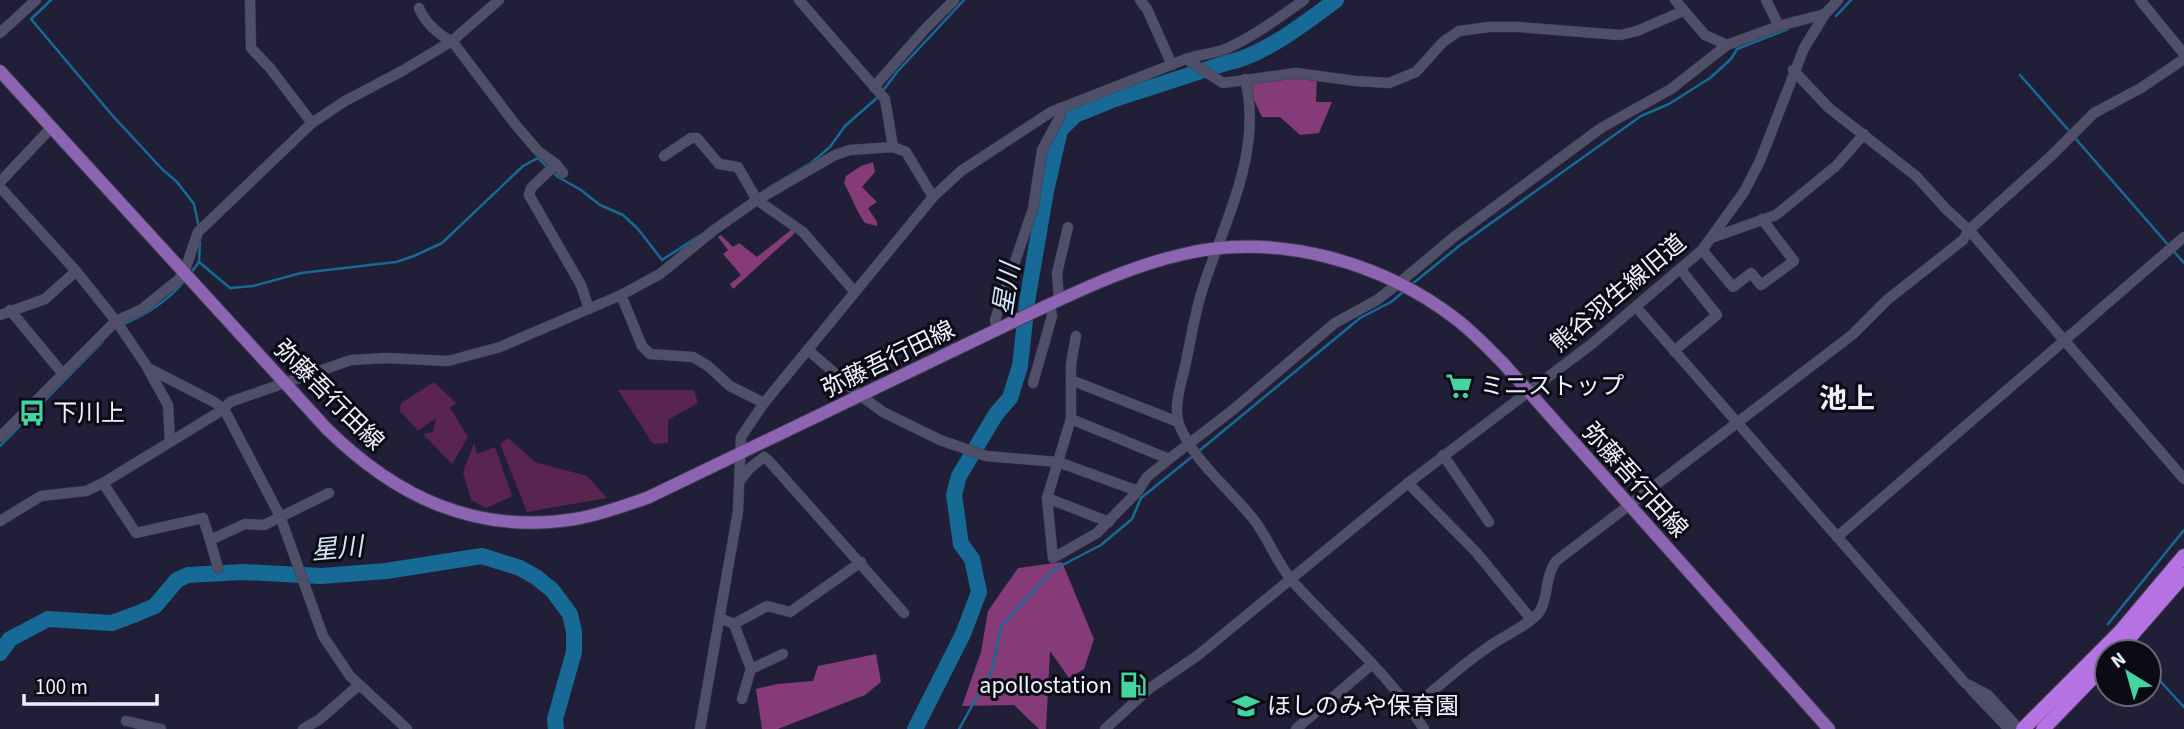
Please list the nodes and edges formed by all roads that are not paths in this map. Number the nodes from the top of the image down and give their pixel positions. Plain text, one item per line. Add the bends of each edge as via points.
1 (36, 0) edge
2 (250, 0) edge
3 (499, 0) edge
4 (799, 0) edge
5 (954, 0) edge
6 (1140, 0) edge
7 (1304, 0) edge
8 (1675, 0) edge
9 (1766, 0) edge
10 (1838, 0) edge
11 (2140, 0) edge
12 (419, 8) dead end
13 (1683, 12) junction
14 (1825, 14) junction
15 (1779, 26) junction
16 (0, 33) edge
17 (1621, 35) junction
18 (452, 41) junction
19 (1727, 46) junction
20 (1623, 47) dead end
21 (2184, 56) edge
22 (1186, 59) junction
23 (1172, 65) junction
24 (1793, 70) junction
25 (0, 71) edge
26 (1245, 79) junction
27 (874, 87) junction
28 (1060, 108) junction
29 (312, 123) junction
30 (51, 128) junction
31 (1864, 134) junction
32 (893, 147) junction
33 (664, 156) dead end
34 (0, 184) edge
35 (933, 197) junction
36 (757, 200) junction
37 (1762, 219) junction
38 (1068, 227) dead end
39 (1969, 230) junction
40 (1713, 237) junction
41 (2184, 237) edge
42 (1217, 248) junction
43 (1702, 250) junction
44 (1681, 270) junction
45 (76, 271) junction
46 (184, 273) junction
47 (1399, 283) junction
48 (854, 291) junction
49 (621, 295) junction
50 (1051, 304) junction
51 (1637, 308) junction
52 (589, 309) junction
53 (5, 313) edge
54 (116, 321) junction
55 (1000, 328) junction
56 (1076, 336) dead end
57 (2064, 341) junction
58 (808, 350) junction
59 (1674, 351) junction
60 (148, 368) junction
61 (63, 374) junction
62 (1071, 380) junction
63 (285, 383) junction
64 (1033, 383) dead end
65 (1530, 392) junction
66 (861, 396) junction
67 (764, 403) junction
68 (224, 409) junction
69 (1071, 419) junction
70 (1736, 421) junction
71 (1178, 422) junction
72 (0, 437) edge
73 (170, 442) junction
74 (1189, 445) junction
75 (740, 453) junction
76 (1443, 456) junction
77 (1169, 459) junction
78 (1058, 462) junction
79 (741, 479) junction
80 (2184, 480) edge
81 (1408, 483) junction
82 (103, 484) junction
83 (1138, 491) junction
84 (330, 493) dead end
85 (1047, 498) junction
86 (1629, 506) junction
87 (280, 516) junction
88 (0, 521) edge
89 (1109, 522) junction
90 (1489, 522) dead end
91 (1837, 537) junction
92 (210, 540) junction
93 (2184, 556) edge
94 (861, 562) junction
95 (218, 568) dead end
96 (2184, 575) edge
97 (1291, 580) junction
98 (904, 613) dead end
99 (720, 618) junction
100 (1531, 619) junction
101 (734, 624) junction
102 (2129, 638) edge
103 (783, 654) dead end
104 (1372, 664) junction
105 (751, 669) junction
106 (2093, 677) edge
107 (1965, 683) junction
108 (359, 685) junction
109 (742, 699) dead end
110 (1411, 709) junction
111 (126, 721) dead end
112 (161, 729) edge
113 (303, 729) edge
114 (407, 729) edge
115 (701, 729) edge
116 (1105, 729) edge
117 (1296, 729) edge
118 (1424, 729) edge
119 (1829, 729) edge
120 (2009, 729) edge
121 (2022, 729) edge
122 (2043, 729) edge

1 - 16 street
2 - 29 street via 251,48
3 - 18 street
4 - 27 street
5 - 27 street
6 - 23 street
7 - 22 street via 1229,47
8 - 13 street
9 - 15 street
10 - 14 street, 熊谷羽生線旧道
11 - 21 street
12 - 18 street via 443,38
13 - 17 street
13 - 19 street via 1705,35
14 - 15 street
14 - 24 street, 熊谷羽生線旧道
15 - 19 street
17 - 20 street
17 - 26 street via 1489,27 1459,31 1416,72 1389,83 1296,73
18 - 29 street
18 - 52 street via 515,124 560,168 531,188 529,195 581,285
19 - 47 street via 1671,89 1601,128
21 - 39 street via 2141,88 2094,113
22 - 23 street
22 - 26 street via 1223,83
23 - 28 street
24 - 31 street via 1829,108
24 - 40 street, 熊谷羽生線旧道 via 1760,161
25 - 30 main road, 弥藤吾行田線
26 - 42 street via 1250,141
27 - 32 street via 885,99
28 - 35 street via 996,146
28 - 55 street via 1060,117 1042,150 1033,209 995,320
29 - 46 street via 198,232
30 - 34 street
30 - 46 main road, 弥藤吾行田線
31 - 37 street via 1826,174 1776,215
31 - 39 street via 1916,176
32 - 35 street via 906,152
32 - 36 street via 835,155
33 - 36 street via 697,138 719,164 738,167
34 - 45 street
35 - 48 street
36 - 48 street via 803,232
36 - 49 street via 660,274
37 - 40 street
37 - 43 street via 1794,261 1761,285 1751,273 1733,287
38 - 50 street
39 - 57 street
39 - 70 street via 1852,335
40 - 43 street, 熊谷羽生線旧道
41 - 57 street
42 - 47 main road, 弥藤吾行田線 via 1309,253
42 - 50 main road, 弥藤吾行田線 via 1125,272
42 - 71 street via 1190,344
43 - 44 street, 熊谷羽生線旧道
44 - 51 street, 熊谷羽生線旧道
44 - 59 street via 1717,315
45 - 53 street via 45,299
45 - 54 street
46 - 54 street via 142,309
46 - 63 main road, 弥藤吾行田線
47 - 65 main road, 弥藤吾行田線 via 1457,320
47 - 74 street via 1335,323
48 - 58 street
49 - 52 street
49 - 67 street via 642,346 650,354 692,357 730,386
50 - 55 main road, 弥藤吾行田線
50 - 64 street via 1052,316
51 - 59 street
51 - 65 street, 熊谷羽生線旧道
52 - 63 street via 500,347 448,361 351,360
53 - 61 street
54 - 60 street
54 - 61 street
55 - 66 main road, 弥藤吾行田線
56 - 62 street
57 - 80 street
57 - 91 street
58 - 66 street
58 - 67 street
59 - 70 street
60 - 68 street
60 - 73 street via 168,405
61 - 72 street
62 - 69 street
62 - 71 street
63 - 68 street via 230,402
63 - 75 main road, 弥藤吾行田線 via 352,453 391,482 445,508 506,522 538,523 604,513 647,498
65 - 76 street, 熊谷羽生線旧道
65 - 86 main road, 弥藤吾行田線
66 - 75 main road, 弥藤吾行田線
66 - 78 street via 940,440 986,456
67 - 75 street via 741,437
68 - 73 street
68 - 87 street
69 - 77 street
69 - 78 street
70 - 86 street
70 - 91 street
71 - 74 street
73 - 82 street
74 - 77 street
74 - 97 street via 1255,521
75 - 79 street
76 - 81 street, 熊谷羽生線旧道
76 - 90 street
77 - 83 street
78 - 83 street
78 - 85 street
79 - 94 street via 764,457
79 - 99 street
81 - 97 street, 熊谷羽生線旧道
81 - 100 street via 1476,552
82 - 88 street via 86,491 41,496
82 - 92 street via 136,533 203,518
83 - 89 street
84 - 87 street
85 - 89 street
85 - 89 street via 1053,558
86 - 100 street via 1556,561 1548,572 1540,611
86 - 119 main road, 弥藤吾行田線
87 - 92 street via 264,525 245,524
87 - 108 street via 323,636
91 - 107 street
92 - 95 street
93 - 121 highway via 2120,632
94 - 98 street
94 - 101 street via 790,612 767,606
96 - 102 highway
97 - 104 street
97 - 116 street, 熊谷羽生線旧道 via 1150,688
99 - 101 street
99 - 115 street
100 - 110 street via 1486,648
101 - 105 street
103 - 105 street
104 - 110 street
104 - 117 street
105 - 109 street
106 - 122 highway
107 - 120 street
107 - 121 street via 1989,695
108 - 113 street
108 - 114 street
110 - 118 street
111 - 112 street

